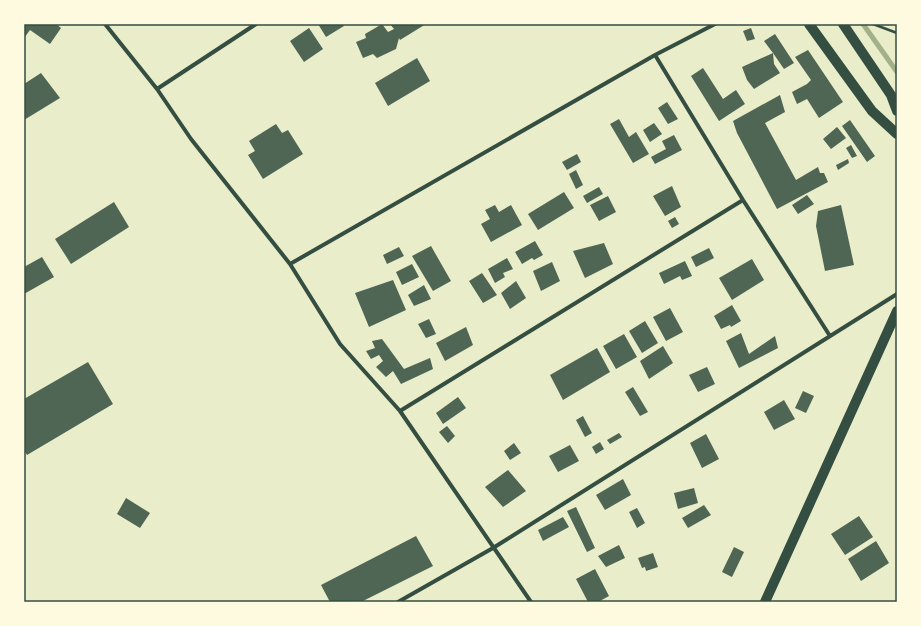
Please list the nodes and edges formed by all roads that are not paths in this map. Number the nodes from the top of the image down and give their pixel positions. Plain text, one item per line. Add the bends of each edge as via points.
1 (105, 24) edge
2 (256, 24) edge
3 (715, 24) edge
4 (808, 24) edge
5 (843, 24) edge
6 (654, 55) junction
7 (157, 89) junction
8 (897, 111) edge
9 (897, 134) edge
10 (743, 200) junction
11 (290, 264) junction
12 (897, 294) edge
13 (897, 311) edge
14 (830, 336) junction
15 (400, 411) junction
16 (493, 548) junction
17 (398, 602) edge
18 (531, 602) edge
19 (765, 602) edge

1 - 7 street
2 - 7 street
3 - 6 street
4 - 9 main road via 872,111
5 - 8 main road via 891,95
6 - 10 street
6 - 11 street
7 - 11 street via 191,138
10 - 14 street
10 - 15 street
11 - 15 street via 340,344
12 - 14 street
13 - 19 main road
14 - 16 street
15 - 16 street
16 - 17 street
16 - 18 street

